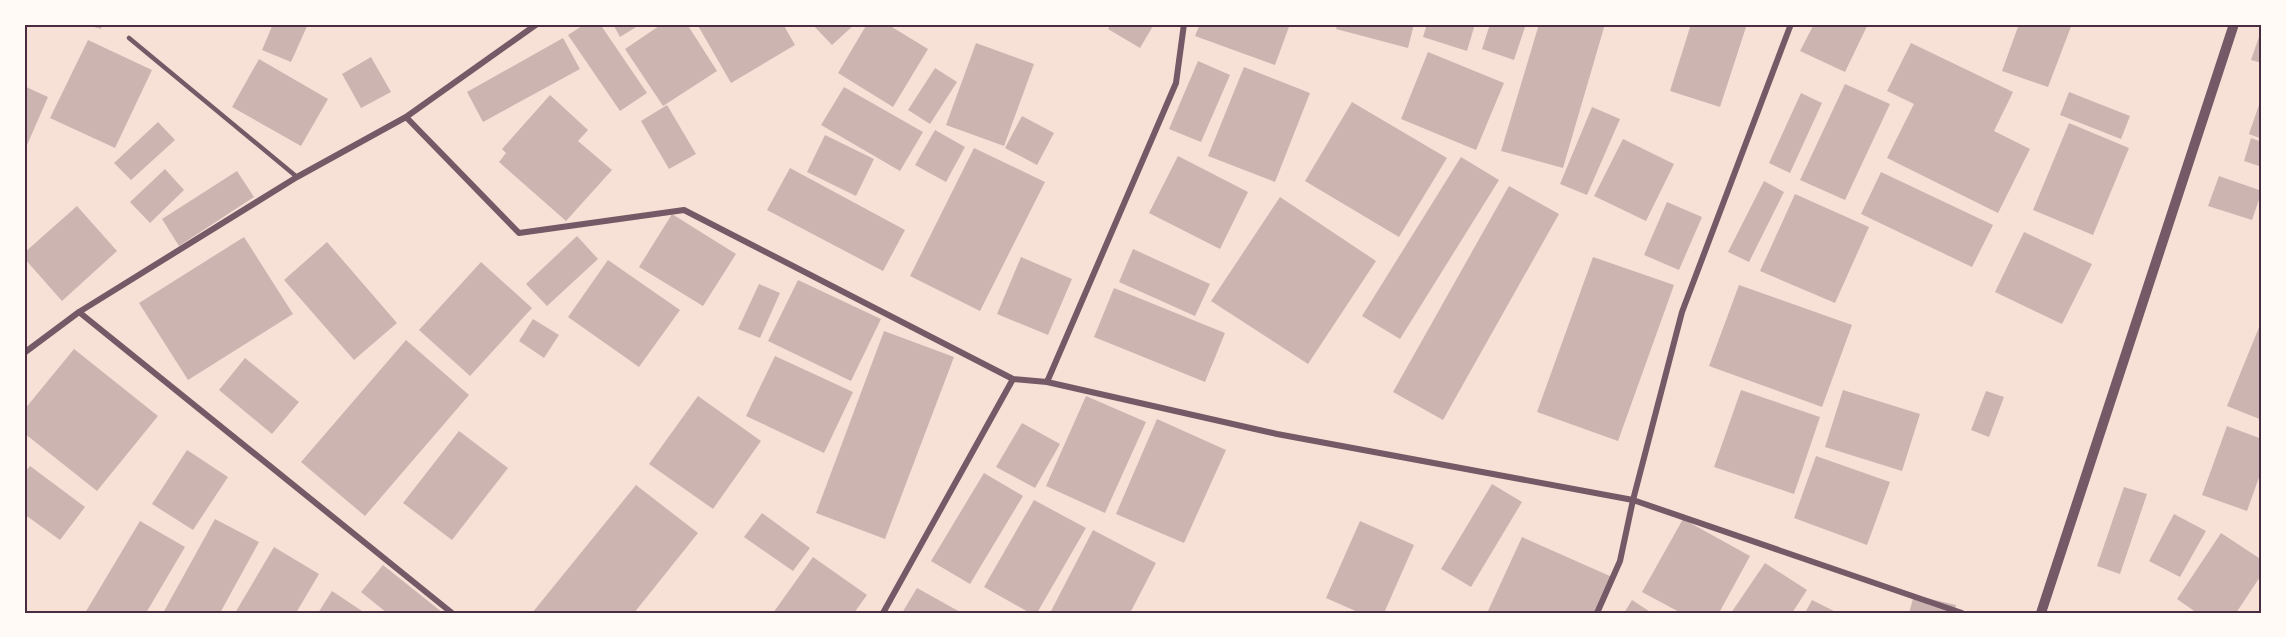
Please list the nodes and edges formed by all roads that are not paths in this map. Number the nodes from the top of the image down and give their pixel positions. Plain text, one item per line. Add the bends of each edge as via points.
1 (537, 24) edge
2 (1184, 24) edge
3 (1791, 24) edge
4 (2234, 24) edge
5 (129, 38) dead end
6 (406, 117) junction
7 (297, 177) junction
8 (79, 312) junction
9 (24, 353) edge
10 (1013, 379) junction
11 (1047, 382) junction
12 (1633, 500) junction
13 (452, 613) edge
14 (883, 613) edge
15 (1597, 613) edge
16 (1962, 613) edge
17 (2041, 613) edge

1 - 6 street
2 - 11 street via 1176,83
3 - 12 street via 1682,312
4 - 17 street
5 - 7 lane
6 - 7 street
6 - 10 street via 519,233 684,210
7 - 8 street
8 - 9 street
8 - 13 street
10 - 11 street
10 - 14 street
11 - 12 street via 1277,435
12 - 15 street via 1620,561
12 - 16 street

